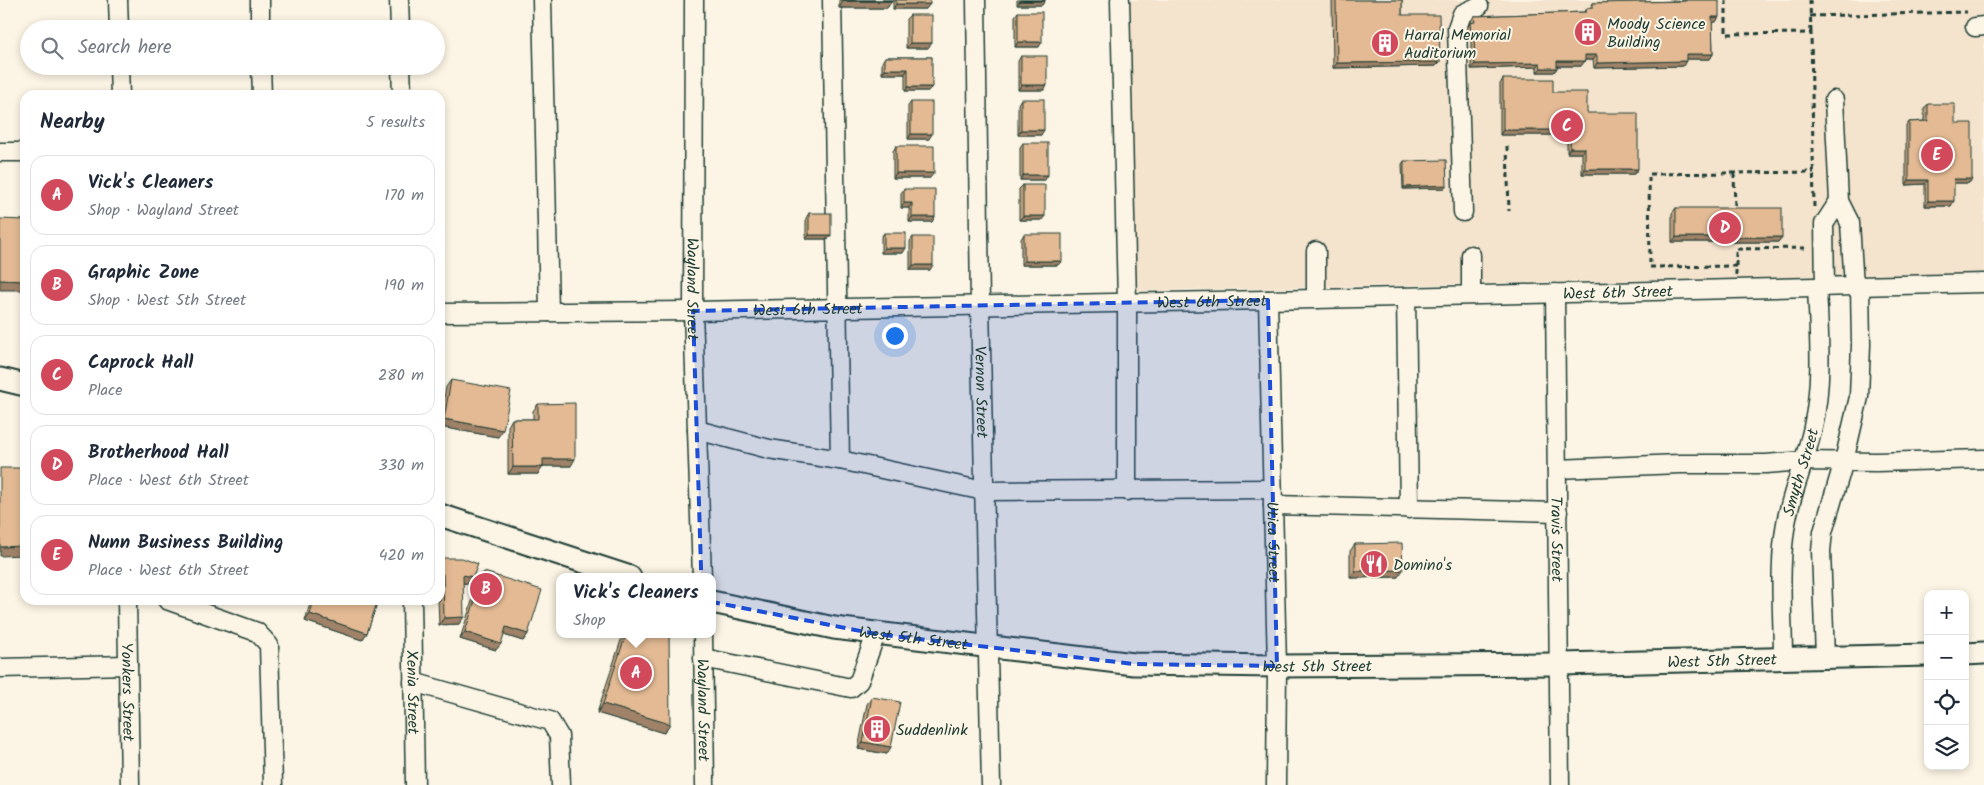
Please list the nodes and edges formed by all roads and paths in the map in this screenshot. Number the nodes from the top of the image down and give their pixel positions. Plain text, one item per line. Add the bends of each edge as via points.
1 (118, 0) edge
2 (260, 0) edge
3 (399, 0) edge
4 (542, 0) edge
5 (694, 0) edge
6 (832, 0) edge
7 (976, 0) edge
8 (1120, 0) edge
9 (1726, 0) edge
10 (1810, 0) edge
11 (1479, 6) dead end
12 (1810, 16) junction
13 (119, 20) edge
14 (260, 20) edge
15 (400, 20) edge
16 (1977, 21) edge
17 (1811, 37) junction
18 (119, 75) edge
19 (261, 75) edge
20 (401, 75) edge
21 (120, 90) edge
22 (262, 90) edge
23 (402, 90) edge
24 (1834, 100) dead end
25 (1507, 146) dead end
26 (0, 152) edge
27 (20, 152) edge
28 (1814, 172) junction
29 (1734, 173) junction
30 (1839, 200) junction
31 (1735, 209) edge
32 (1814, 210) dead end
33 (1509, 211) dead end
34 (1463, 212) dead end
35 (1824, 247) junction
36 (1316, 251) dead end
37 (1471, 255) dead end
38 (1736, 266) junction
39 (1984, 283) edge
40 (1821, 287) junction
41 (1857, 287) junction
42 (1737, 289) junction
43 (1554, 293) junction
44 (1472, 294) junction
45 (1406, 297) junction
46 (1316, 299) junction
47 (1268, 300) junction
48 (1127, 302) junction
49 (980, 305) junction
50 (837, 308) junction
51 (693, 311) junction
52 (549, 312) junction
53 (445, 313) edge
54 (0, 380) edge
55 (20, 385) edge
56 (697, 430) junction
57 (1984, 458) edge
58 (840, 460) junction
59 (1803, 461) junction
60 (1844, 461) junction
61 (1557, 469) junction
62 (984, 491) junction
63 (1127, 491) junction
64 (1273, 497) junction
65 (1409, 509) junction
66 (1558, 512) junction
67 (445, 517) edge
68 (618, 573) edge
69 (702, 573) edge
70 (716, 603) edge
71 (127, 605) edge
72 (180, 605) edge
73 (412, 605) edge
74 (876, 634) junction
75 (703, 638) edge
76 (987, 648) junction
77 (1984, 653) edge
78 (1969, 654) edge
79 (1924, 655) edge
80 (1825, 657) junction
81 (703, 658) junction
82 (1783, 659) junction
83 (1560, 664) junction
84 (128, 665) junction
85 (1277, 666) junction
86 (0, 668) edge
87 (413, 682) junction
88 (130, 785) edge
89 (274, 785) edge
90 (415, 785) edge
91 (561, 785) edge
92 (705, 785) edge
93 (991, 785) edge
94 (1276, 785) edge
95 (1560, 785) edge

1 - 13 street
2 - 14 street
3 - 15 street
4 - 52 street
5 - 51 street, Wayland Street
6 - 50 street
7 - 49 street, Vernon Street
8 - 48 street
9 - 17 path via 1726,34 1811,33
10 - 12 path
11 - 34 street via 1462,14 1457,28
12 - 16 path
12 - 17 path
17 - 28 path
18 - 21 street
19 - 22 street
20 - 23 street
24 - 30 street
25 - 33 path
26 - 27 street
28 - 29 path
28 - 32 path
29 - 31 path
29 - 38 path via 1649,174 1650,267
30 - 35 street, Smyth Street via 1824,224
30 - 41 street via 1850,223
35 - 38 path via 1736,249
35 - 40 street, Smyth Street
36 - 46 street
37 - 44 street
38 - 42 path
39 - 41 street, West 6th Street
40 - 41 street, West 6th Street
40 - 42 street, West 6th Street
40 - 59 street, Smyth Street via 1819,394
41 - 60 street via 1861,344 1859,397
42 - 43 street, West 6th Street
43 - 44 street, West 6th Street
43 - 61 street, Travis Street
44 - 45 street, West 6th Street
45 - 46 street, West 6th Street
45 - 65 street
46 - 47 street, West 6th Street
47 - 48 street, West 6th Street
47 - 64 street, Utica Street
48 - 49 street, West 6th Street
48 - 63 street
49 - 50 street, West 6th Street
49 - 62 street, Vernon Street
50 - 51 street, West 6th Street
50 - 58 street
51 - 52 street, West 6th Street
51 - 56 street, Wayland Street
52 - 53 street, West 6th Street
54 - 55 main road
56 - 58 street via 769,449
56 - 69 street, Wayland Street
57 - 60 street
58 - 62 street
59 - 60 street
59 - 61 street
59 - 82 street, Smyth Street via 1784,538
60 - 80 street via 1822,532
61 - 66 street, Travis Street
62 - 63 street
62 - 76 street, Vernon Street
63 - 64 street
64 - 65 street
64 - 85 street, Utica Street
65 - 66 street
66 - 83 street, Travis Street
67 - 68 main road
70 - 74 main road, West 5th Street
71 - 84 street, Yonkers Street
72 - 89 street via 257,632 269,645
73 - 87 street, Xenia Street
74 - 76 main road, West 5th Street
74 - 81 street via 859,681 851,688
75 - 81 street, Wayland Street
76 - 85 main road, West 5th Street via 1134,664
76 - 93 street, Vernon Street
77 - 78 main road
79 - 80 main road, West 5th Street
80 - 82 main road, West 5th Street
81 - 92 street, Wayland Street
82 - 83 main road, West 5th Street
83 - 85 main road, West 5th Street
83 - 95 street, Travis Street
84 - 86 street
84 - 88 street, Yonkers Street
85 - 94 street, Utica Street
87 - 90 street, Xenia Street
87 - 91 street via 550,721 559,736

